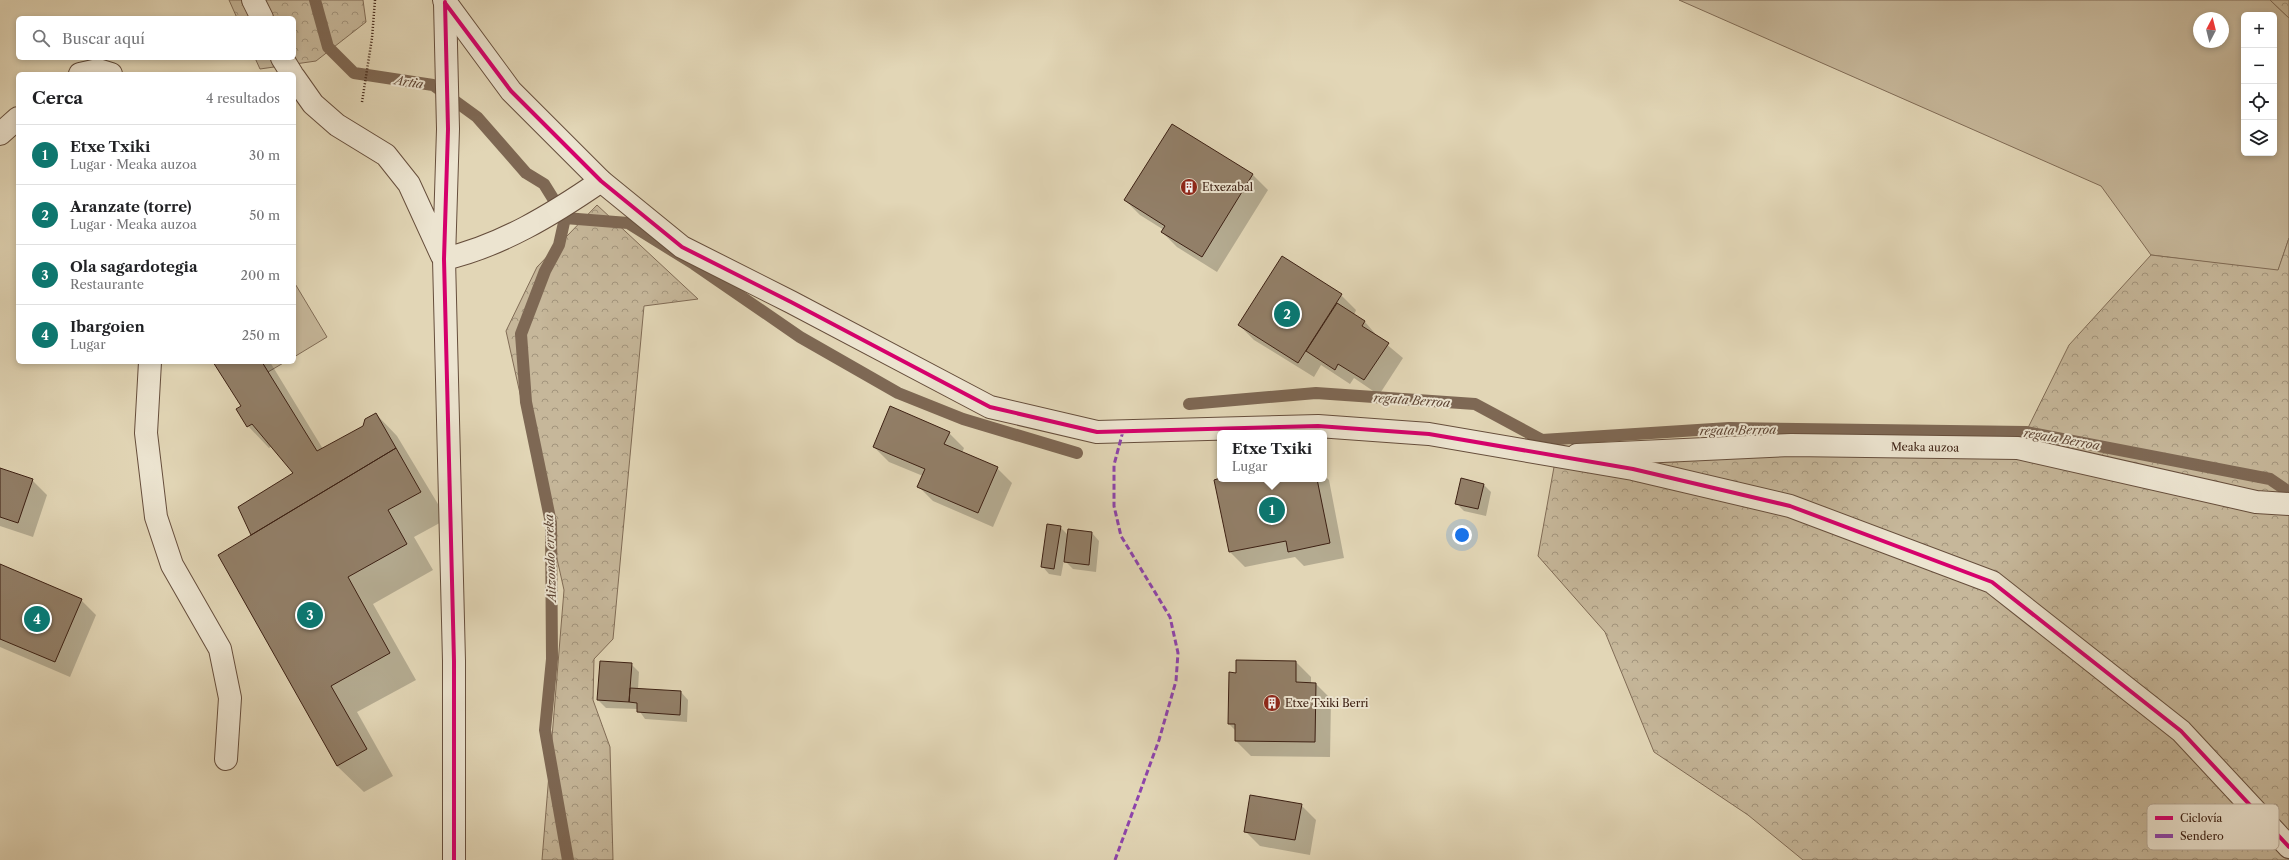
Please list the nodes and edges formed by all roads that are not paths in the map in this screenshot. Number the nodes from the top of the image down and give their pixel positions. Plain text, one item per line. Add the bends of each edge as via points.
1 (253, 0) edge
2 (445, 2) edge
3 (261, 16) edge
4 (283, 60) edge
5 (89, 72) edge
6 (104, 72) edge
7 (291, 72) edge
8 (296, 80) edge
9 (16, 120) edge
10 (0, 134) edge
11 (601, 181) junction
12 (444, 259) junction
13 (150, 364) edge
14 (1556, 456) junction
15 (2289, 504) edge
16 (226, 759) dead end
17 (2249, 804) edge
18 (2279, 836) edge
19 (2289, 847) edge
20 (454, 860) edge

1 - 3 street
2 - 11 street via 511,91
2 - 12 street via 448,129
4 - 7 street
5 - 6 street
8 - 12 street via 312,104 337,125 386,155 409,184
9 - 10 street
11 - 12 street via 568,204 510,236 468,254
11 - 14 street via 682,247 990,407 1097,432 1318,426 1429,434
12 - 20 street via 454,661
13 - 16 street via 146,433 156,517 172,565 220,649 230,698
14 - 15 street, Meaka auzoa via 1791,445 2018,448 2256,502
14 - 17 street via 1633,469 1790,506 1992,582 2181,731
18 - 19 street

